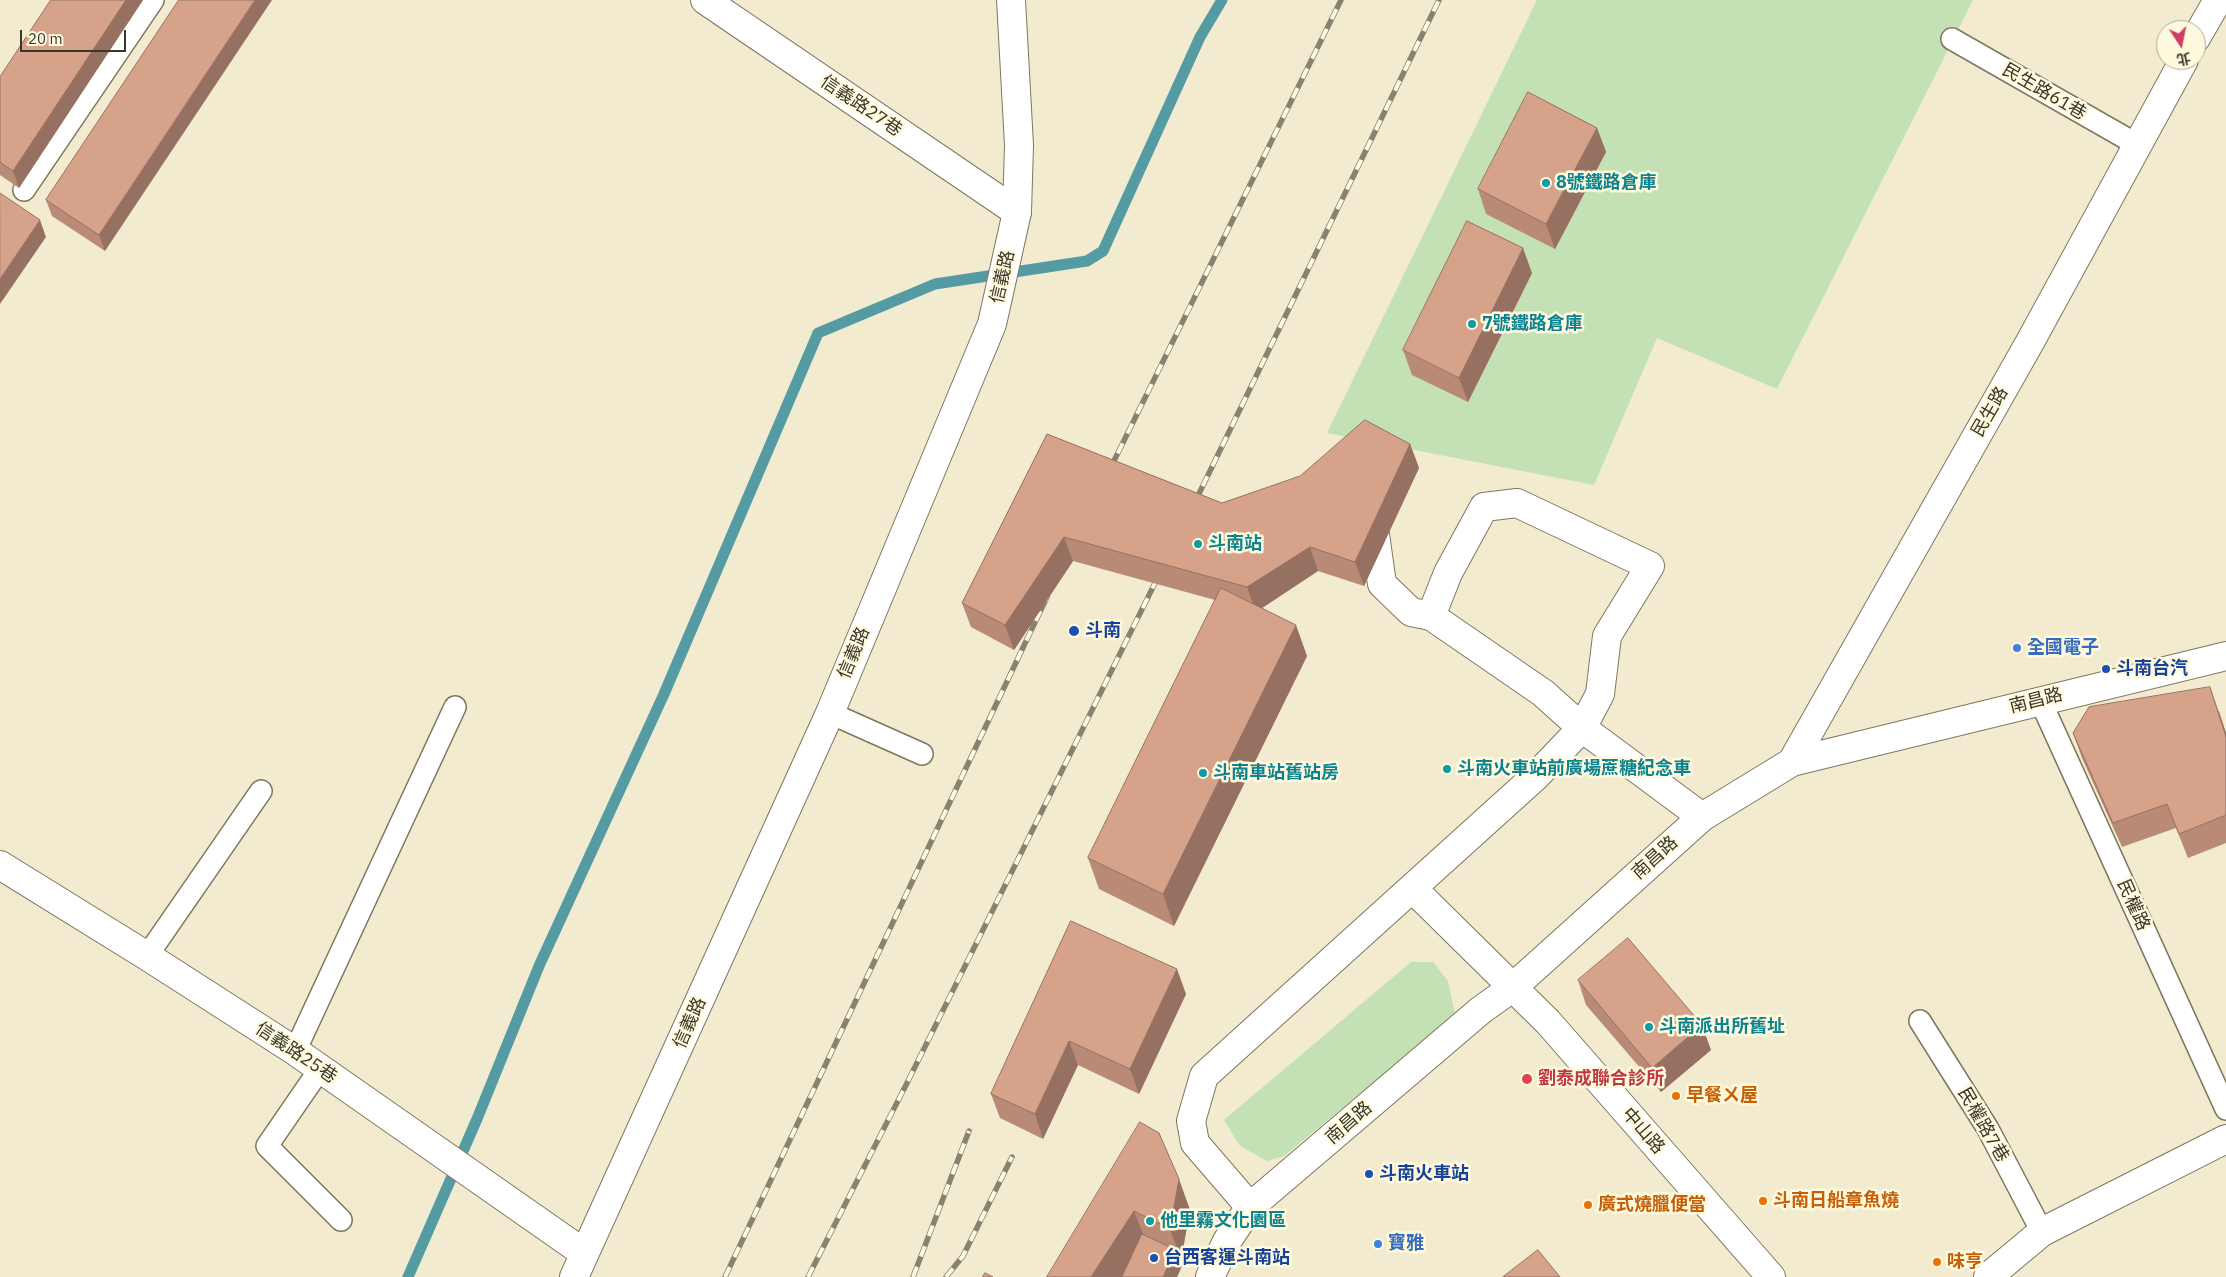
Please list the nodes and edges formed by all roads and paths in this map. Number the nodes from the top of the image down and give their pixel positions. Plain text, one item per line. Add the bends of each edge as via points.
1 (153, 0) edge
2 (705, 0) edge
3 (1011, 0) edge
4 (2218, 0) edge
5 (2206, 21) edge
6 (1952, 39) dead end
7 (2178, 70) edge
8 (2136, 144) junction
9 (24, 190) dead end
10 (1017, 212) junction
11 (1385, 495) edge
12 (1431, 616) junction
13 (2226, 656) edge
14 (2040, 700) junction
15 (455, 707) dead end
16 (830, 713) junction
17 (1582, 728) junction
18 (922, 754) dead end
19 (1792, 762) junction
20 (261, 791) dead end
21 (1702, 817) junction
22 (0, 865) edge
23 (1412, 888) junction
24 (147, 956) junction
25 (1512, 988) junction
26 (1920, 1021) dead end
27 (295, 1051) junction
28 (320, 1069) junction
29 (2226, 1109) edge
30 (2226, 1139) edge
31 (1250, 1207) junction
32 (342, 1220) dead end
33 (2042, 1232) junction
34 (579, 1265) edge
35 (1210, 1277) edge
36 (1772, 1277) edge
37 (1988, 1277) edge

1 - 9 lane
2 - 10 street, 信義路27巷
3 - 10 street, 信義路 via 1019,144
4 - 5 street
6 - 8 lane, 民生路61巷
7 - 8 street, 民生路
8 - 19 street, 民生路 via 2030,342
10 - 16 street, 信義路 via 992,324
11 - 12 street via 1373,519 1382,584 1411,612
12 - 17 street via 1543,693
12 - 17 street via 1448,572 1484,507 1517,503 1650,566 1607,636 1600,694
13 - 14 street, 南昌路
14 - 19 street, 南昌路
14 - 29 lane, 民權路
15 - 27 lane
16 - 18 lane
16 - 34 street, 信義路
17 - 21 street
17 - 23 street via 1536,776
19 - 21 street, 南昌路
20 - 24 lane
21 - 25 street, 南昌路
22 - 24 street, 信義路25巷
23 - 25 street, 中山路
23 - 31 street via 1204,1076 1191,1121 1195,1143
24 - 27 street, 信義路25巷
25 - 31 street, 南昌路 via 1481,1010
25 - 36 street, 中山路 via 1548,1022
26 - 33 lane, 民權路7巷 via 1988,1129
27 - 28 street, 信義路25巷
28 - 32 lane via 267,1146
28 - 34 street, 信義路25巷
30 - 33 street
31 - 35 street, 南昌路 via 1227,1241
33 - 37 street

